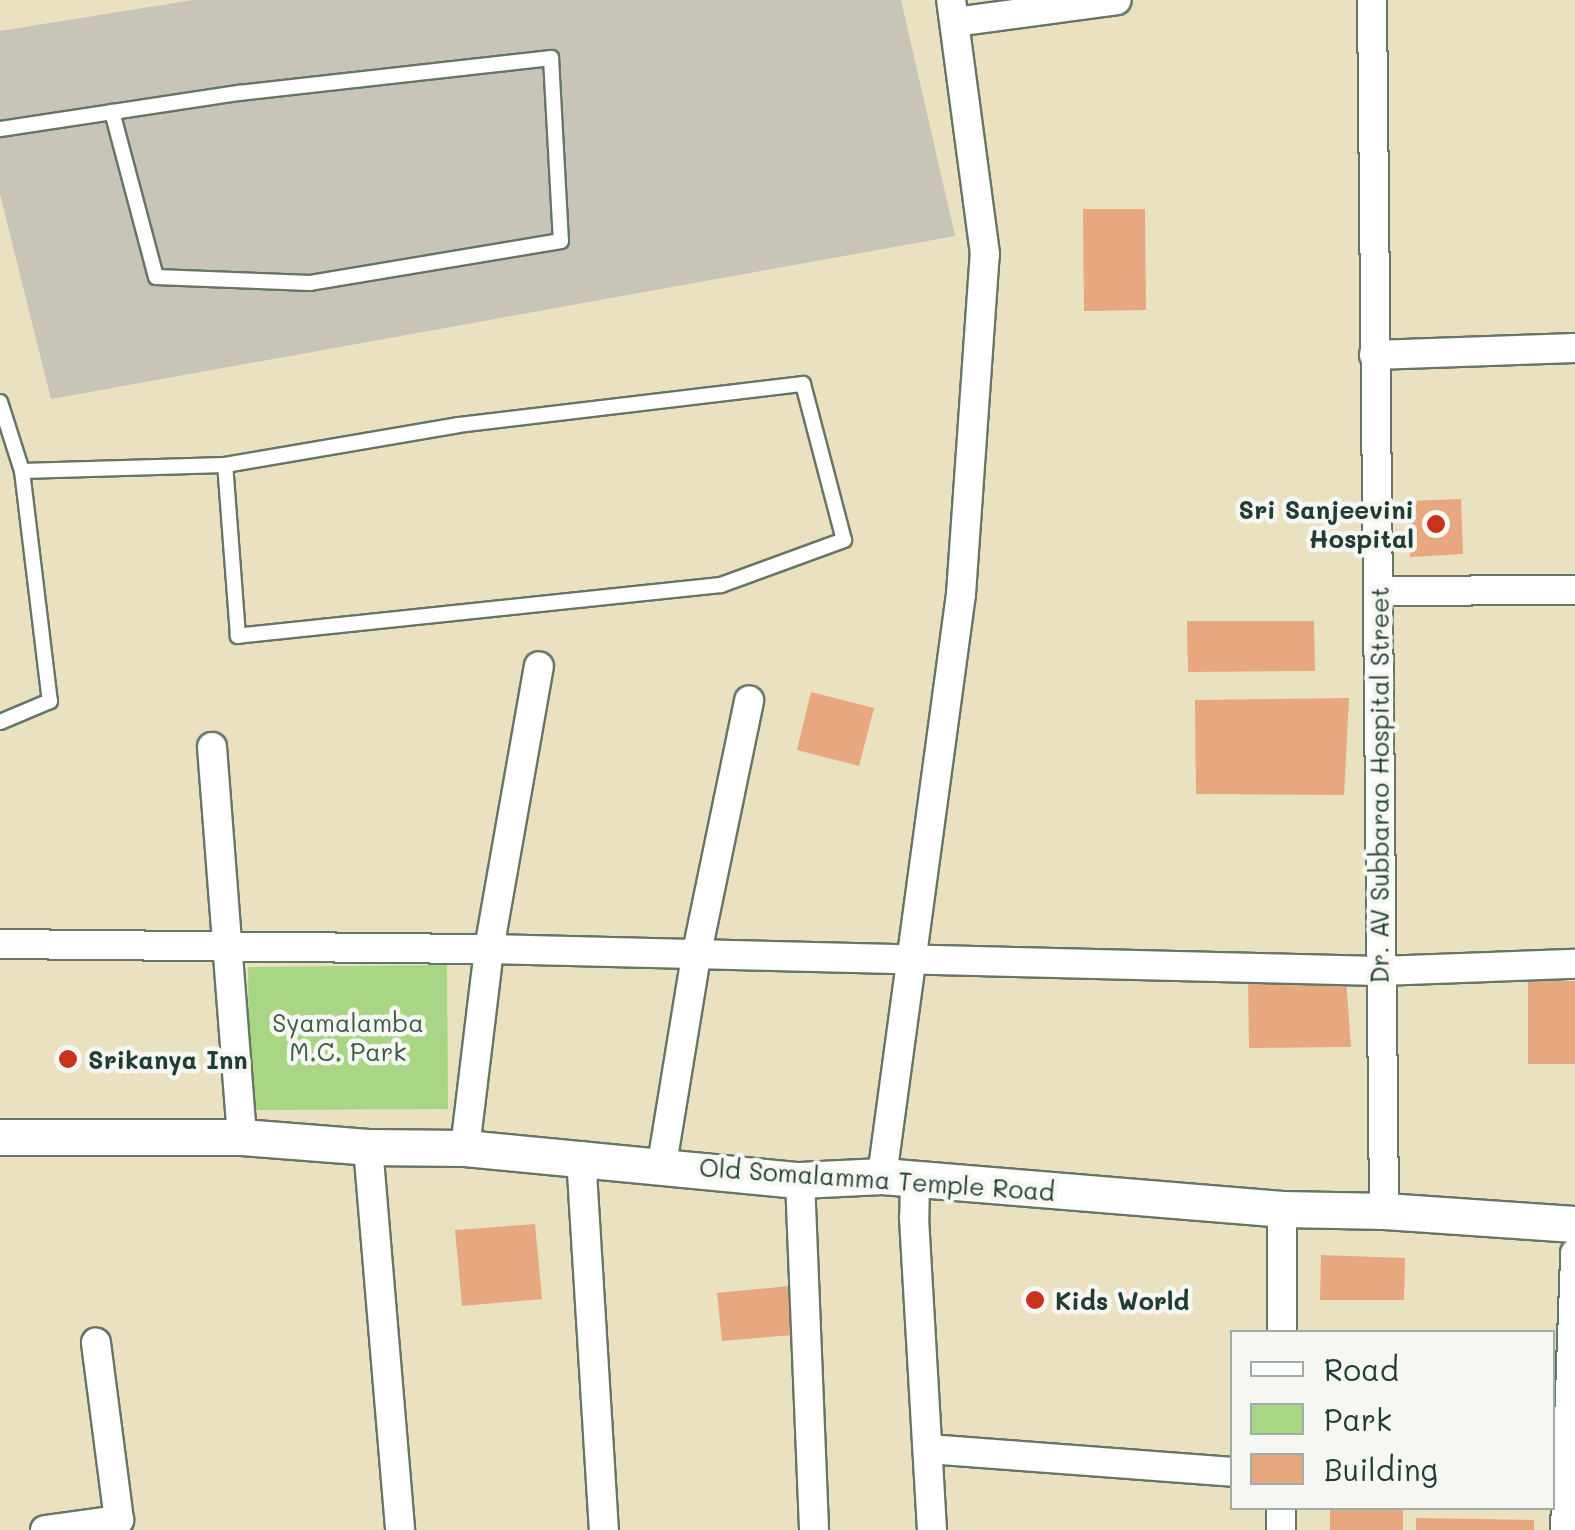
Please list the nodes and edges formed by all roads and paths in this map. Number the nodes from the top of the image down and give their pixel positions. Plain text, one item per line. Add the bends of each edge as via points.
1 (1118, 0) edge
2 (1372, 0) edge
3 (953, 11) edge
4 (112, 112) junction
5 (0, 129) edge
6 (1575, 348) edge
7 (1374, 355) junction
8 (0, 402) edge
9 (226, 464) junction
10 (22, 471) junction
11 (1575, 590) edge
12 (1378, 592) junction
13 (539, 666) dead end
14 (749, 700) dead end
15 (0, 722) edge
16 (212, 748) dead end
17 (0, 944) edge
18 (226, 948) junction
19 (490, 949) junction
20 (696, 957) junction
21 (912, 962) junction
22 (1575, 964) edge
23 (1380, 971) junction
24 (0, 1137) edge
25 (242, 1137) junction
26 (368, 1147) junction
27 (465, 1148) junction
28 (581, 1156) junction
29 (662, 1164) junction
30 (898, 1177) junction
31 (800, 1180) junction
32 (1282, 1209) junction
33 (1384, 1211) junction
34 (1575, 1224) edge
35 (1575, 1253) edge
36 (1282, 1330) edge
37 (96, 1342) dead end
38 (929, 1449) junction
39 (1230, 1472) edge
40 (45, 1530) edge
41 (400, 1530) edge
42 (604, 1530) edge
43 (814, 1530) edge
44 (932, 1530) edge
45 (1565, 1530) edge

1 - 3 street
2 - 7 street, Dr. AV Subbarao Hospital Street
3 - 21 street via 985,254 961,594
4 - 4 lane via 550,58 561,241 310,283 156,277
4 - 5 lane
6 - 7 street
7 - 12 street, Dr. AV Subbarao Hospital Street
8 - 10 lane
9 - 9 lane via 458,426 803,384 844,540 721,585 238,636
9 - 10 lane
10 - 15 lane via 50,701
11 - 12 street
12 - 23 street, Dr. AV Subbarao Hospital Street
13 - 19 street
14 - 20 street
16 - 18 street
17 - 18 street
18 - 19 street
18 - 25 street
19 - 20 street
19 - 27 street
20 - 21 street
20 - 29 street
21 - 23 street
21 - 30 street
22 - 23 street
23 - 33 street, Dr. AV Subbarao Hospital Street
24 - 25 street, Old Somalamma Temple Road
25 - 26 street, Old Somalamma Temple Road
26 - 27 street, Old Somalamma Temple Road
26 - 41 street
27 - 28 street, Old Somalamma Temple Road
28 - 29 street, Old Somalamma Temple Road
28 - 42 street
29 - 31 street, Old Somalamma Temple Road
30 - 31 street, Old Somalamma Temple Road
30 - 32 street, Old Somalamma Temple Road
30 - 38 street via 914,1218
31 - 43 street
32 - 33 street, Old Somalamma Temple Road
32 - 36 street
33 - 34 street, Old Somalamma Temple Road
35 - 45 street
37 - 40 street via 120,1520
38 - 39 street
38 - 44 street

